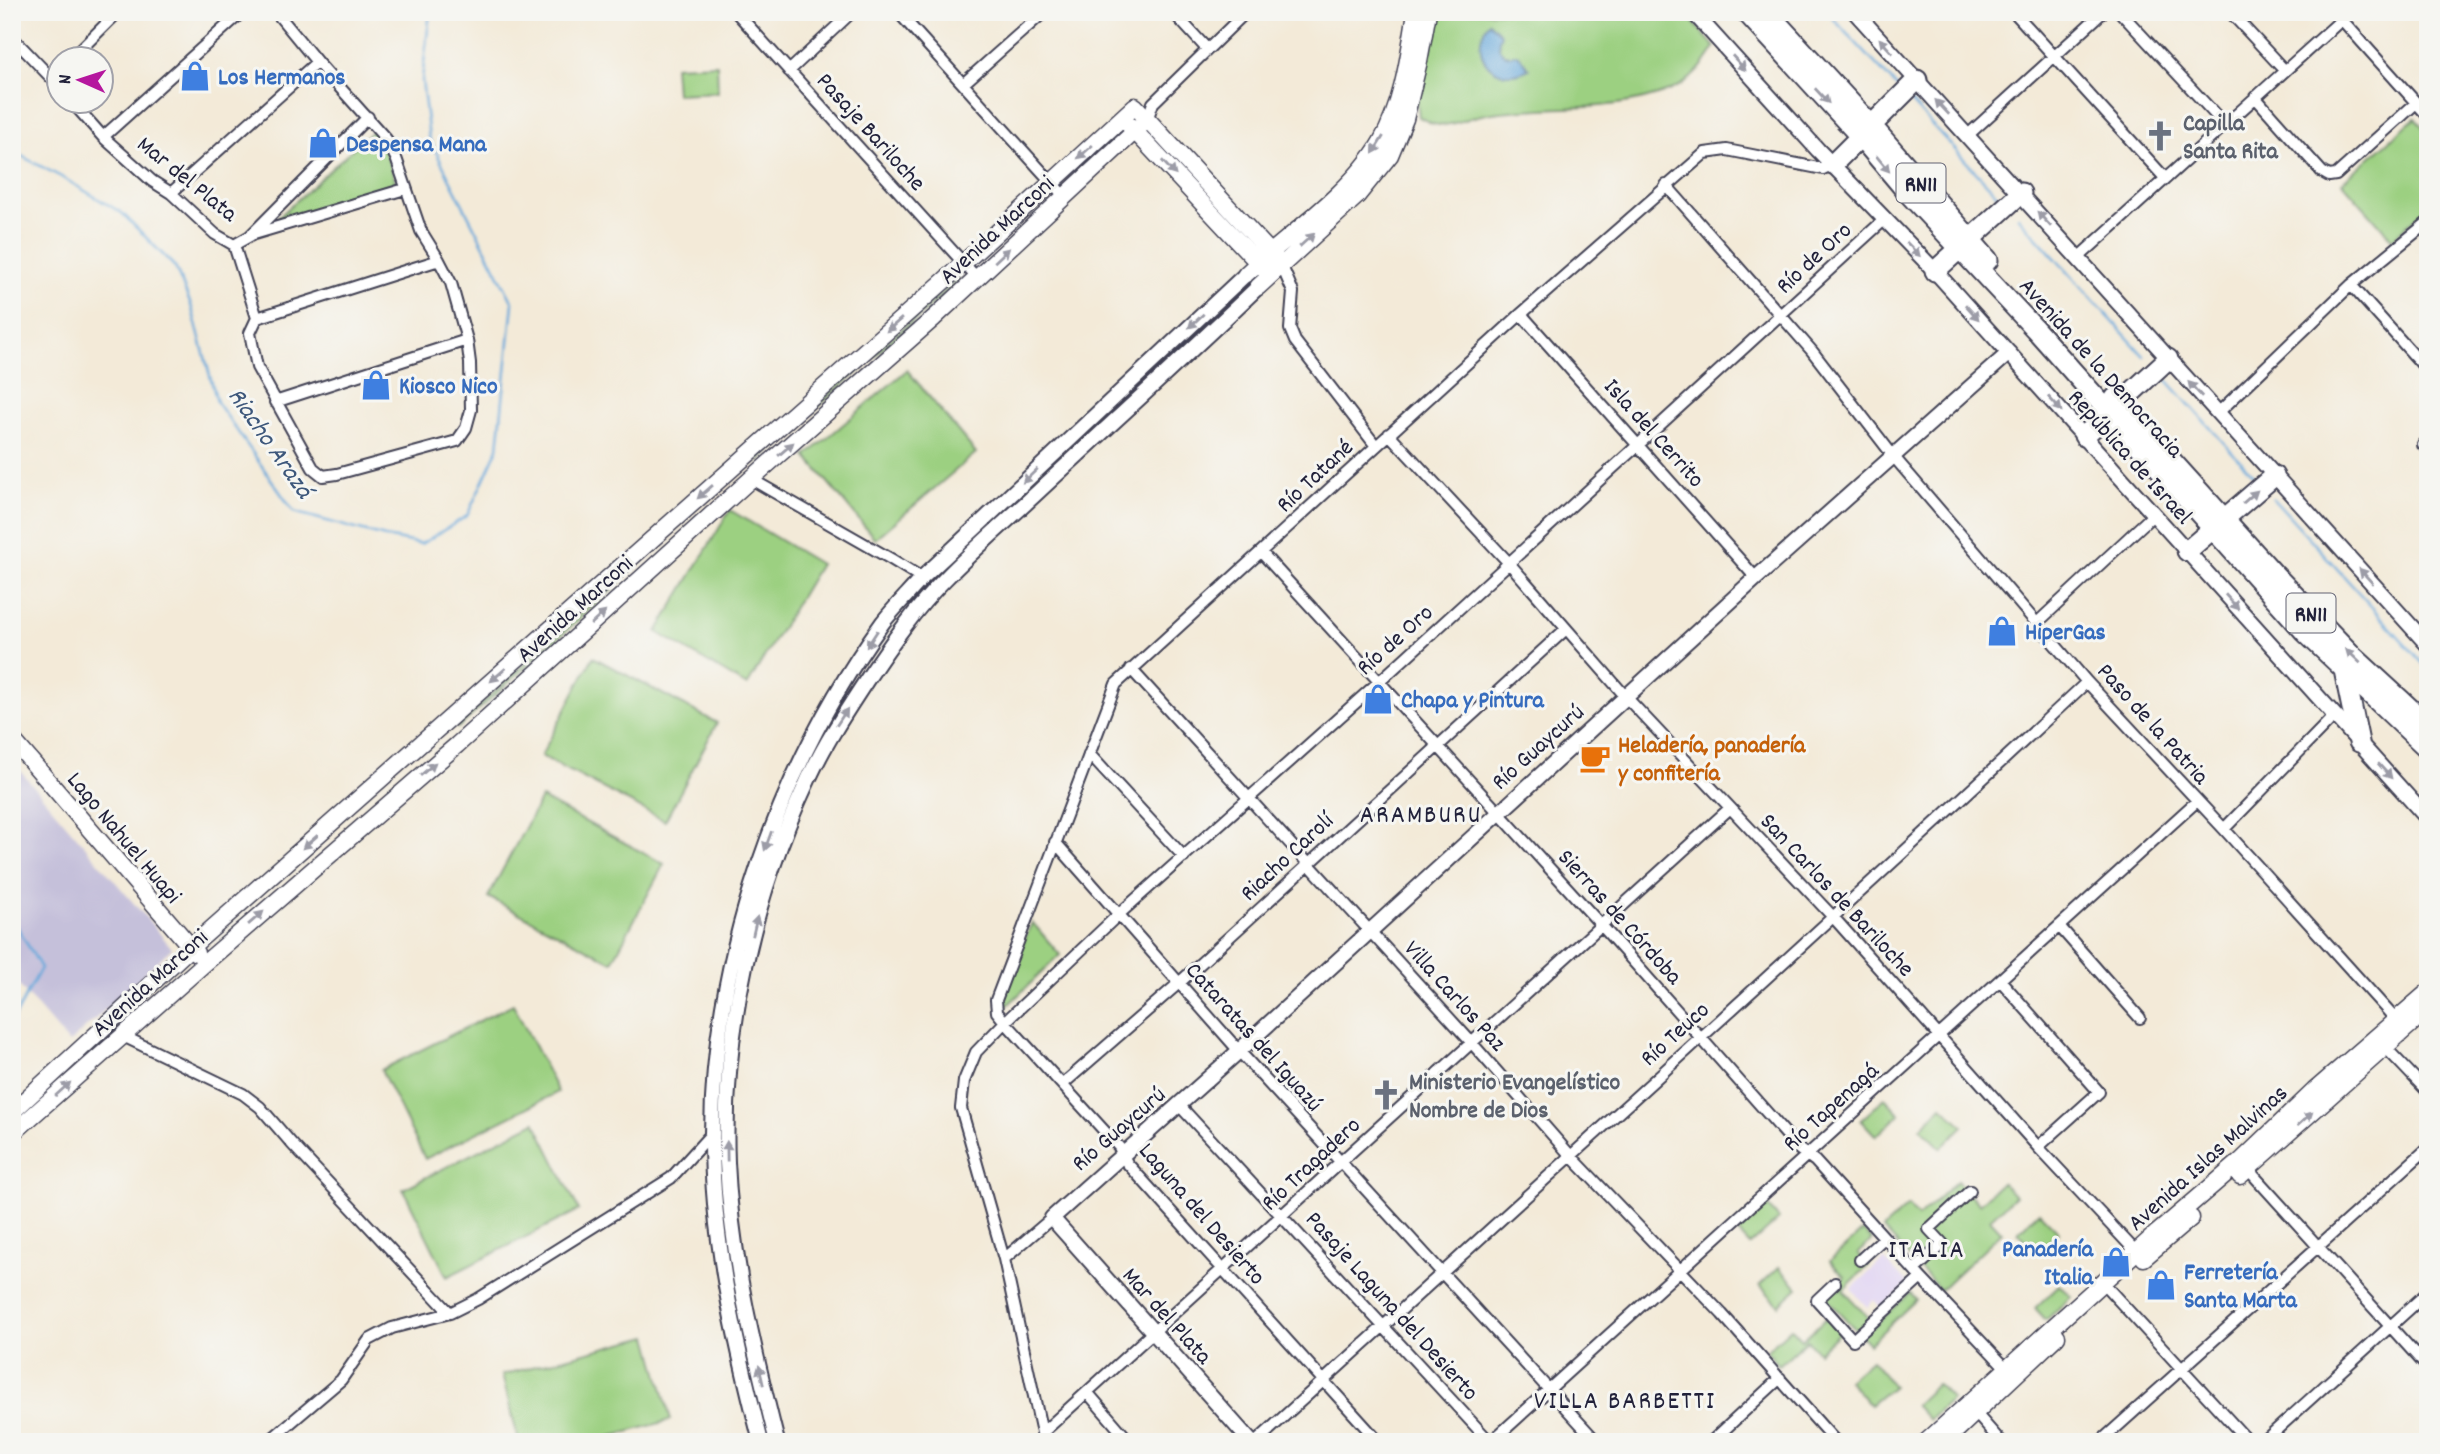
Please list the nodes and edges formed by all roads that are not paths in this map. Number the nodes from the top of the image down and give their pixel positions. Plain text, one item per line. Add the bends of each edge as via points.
1 (118, 12) edge
2 (242, 12) edge
3 (276, 12) edge
4 (736, 12) edge
5 (852, 12) edge
6 (898, 12) edge
7 (1044, 12) edge
8 (1173, 12) edge
9 (1246, 12) edge
10 (1416, 12) edge
11 (1428, 12) edge
12 (1693, 12) edge
13 (1746, 12) edge
14 (1767, 12) edge
15 (1856, 12) edge
16 (2014, 12) edge
17 (2103, 12) edge
18 (2120, 12) edge
19 (2230, 12) edge
20 (2342, 15) edge
21 (12, 37) edge
22 (84, 46) edge
23 (1207, 49) junction
24 (2056, 56) junction
25 (317, 62) junction
26 (46, 66) edge
27 (789, 71) junction
28 (2285, 71) junction
29 (1917, 80) junction
30 (963, 84) junction
31 (2255, 97) junction
32 (1153, 103) junction
33 (2416, 103) junction
34 (1135, 106) junction
35 (84, 116) edge
36 (2428, 116) edge
37 (368, 117) junction
38 (1123, 118) junction
39 (2225, 125) junction
40 (1141, 126) junction
41 (1865, 130) junction
42 (1968, 135) junction
43 (103, 137) junction
44 (1833, 164) junction
45 (2165, 178) junction
46 (1052, 183) junction
47 (1666, 185) junction
48 (405, 189) junction
49 (171, 193) junction
50 (2021, 193) junction
51 (1064, 196) junction
52 (1885, 219) junction
53 (2424, 225) edge
54 (250, 236) junction
55 (2428, 238) edge
56 (234, 245) junction
57 (1966, 245) junction
58 (2079, 257) junction
59 (439, 260) junction
60 (963, 263) junction
61 (1265, 266) junction
62 (1936, 271) junction
63 (977, 278) junction
64 (2351, 285) junction
65 (1258, 288) joint
66 (1521, 314) junction
67 (1780, 316) junction
68 (257, 318) junction
69 (467, 340) junction
70 (2009, 353) junction
71 (2168, 359) junction
72 (2428, 371) edge
73 (275, 402) junction
74 (2115, 408) junction
75 (2218, 413) junction
76 (1390, 434) junction
77 (2084, 436) junction
78 (1638, 444) junction
79 (1376, 446) junction
80 (1894, 457) junction
81 (737, 464) junction
82 (2274, 476) junction
83 (751, 479) junction
84 (2152, 515) junction
85 (2219, 523) junction
86 (2187, 551) junction
87 (1261, 552) junction
88 (1509, 563) junction
89 (922, 578) junction
90 (1756, 578) junction
91 (2037, 623) junction
92 (1566, 629) junction
93 (2428, 645) edge
94 (1131, 669) junction
95 (2344, 670) junction
96 (1380, 681) junction
97 (2087, 682) junction
98 (1626, 697) junction
99 (2403, 703) junction
100 (2335, 715) junction
101 (2428, 716) edge
102 (2428, 725) edge
103 (439, 727) junction
104 (12, 739) edge
105 (2359, 742) junction
106 (457, 745) junction
107 (1437, 747) junction
108 (2428, 748) edge
109 (1089, 754) junction
110 (1248, 799) junction
111 (2197, 801) junction
112 (1729, 809) junction
113 (1499, 812) junction
114 (2428, 819) edge
115 (332, 822) junction
116 (2224, 829) junction
117 (348, 839) junction
118 (1055, 842) junction
119 (1184, 857) junction
120 (1308, 864) junction
121 (1118, 915) junction
122 (1834, 918) junction
123 (1602, 926) junction
124 (2059, 926) junction
125 (1370, 931) junction
126 (190, 948) junction
127 (205, 962) junction
128 (2000, 980) junction
129 (1179, 983) junction
130 (2428, 992) edge
131 (2428, 1009) edge
132 (997, 1012) joint
133 (2140, 1018) dead end
134 (1005, 1021) junction
135 (2397, 1021) junction
136 (1940, 1034) junction
137 (122, 1036) junction
138 (1701, 1038) junction
139 (1471, 1042) junction
140 (2385, 1047) junction
141 (1239, 1051) junction
142 (1063, 1084) junction
143 (2428, 1093) edge
144 (1179, 1105) junction
145 (12, 1112) edge
146 (712, 1133) junction
147 (12, 1134) edge
148 (2038, 1147) junction
149 (2428, 1147) edge
150 (1123, 1154) junction
151 (1807, 1154) junction
152 (1570, 1155) junction
153 (1341, 1163) junction
154 (2245, 1165) junction
155 (1970, 1191) dead end
156 (1283, 1216) junction
157 (1052, 1218) junction
158 (1884, 1238) junction
159 (2318, 1246) junction
160 (2139, 1255) junction
161 (1004, 1259) junction
162 (1860, 1259) dead end
163 (1224, 1270) junction
164 (1678, 1270) junction
165 (1442, 1271) junction
166 (1917, 1274) junction
167 (1835, 1283) dead end
168 (2105, 1285) junction
169 (2428, 1292) edge
170 (450, 1313) junction
171 (2389, 1325) junction
172 (1382, 1326) junction
173 (1153, 1332) junction
174 (2006, 1368) junction
175 (2182, 1368) junction
176 (2428, 1368) edge
177 (1780, 1378) junction
178 (1322, 1381) junction
179 (1550, 1390) junction
180 (1087, 1392) junction
181 (1971, 1408) junction
182 (1043, 1438) edge
183 (268, 1442) edge
184 (761, 1442) edge
185 (777, 1442) edge
186 (1130, 1442) edge
187 (1253, 1442) edge
188 (1379, 1442) edge
189 (1490, 1442) edge
190 (1597, 1442) edge
191 (1711, 1442) edge
192 (1836, 1442) edge
193 (1926, 1442) edge
194 (1944, 1442) edge
195 (2001, 1442) edge
196 (2100, 1442) edge
197 (2249, 1442) edge
198 (2263, 1442) edge

1 - 22 street
2 - 43 street
3 - 25 street
4 - 27 street, Pasaje Bariloche
5 - 27 street
6 - 30 street
7 - 30 street
8 - 23 street
9 - 23 street, Avenida Marconi
10 -> 61 main road via 1401,88 1381,142
61 -> 11 main road via 1357,196 1390,155 1405,119
12 -> 44 street, República de Israel
13 -> 41 highway, Avenida de la Democracia / RN11
14 - 41 highway, Avenida de la Democracia / RN11
29 -> 15 street
16 - 24 street
17 - 24 street
18 - 39 street
19 - 28 street
20 - 28 street
20 - 33 street
21 - 26 street
23 - 32 street, Avenida Marconi
24 - 42 street
24 - 45 street
25 - 37 street
25 - 49 street
27 - 60 street, Pasaje Bariloche
28 - 31 street
29 - 41 highway
42 -> 29 street
30 - 46 street
31 - 33 street via 2329,176 2336,175
31 - 39 street
32 - 34 street
32 - 40 street, Avenida Marconi
33 - 36 street
34 - 38 main road, Avenida Marconi
34 - 40 main road
35 - 43 street, Mar del Plata
37 - 48 street via 396,158
37 - 54 street
38 - 40 main road
38 -> 46 main road, Avenida Marconi
39 - 45 street
40 - 51 main road, Avenida Marconi
40 - 61 main road
41 - 44 highway
41 - 57 highway, Avenida de la Democracia / RN11 via 1907,192
42 - 50 street
43 - 49 street, Mar del Plata
44 - 47 street, Río Tatané via 1823,169 1727,150 1704,153
44 - 52 street, República de Israel
45 - 58 street
46 - 51 street
46 - 60 main road, Avenida Marconi
47 - 66 street, Río Tatané
47 - 67 street, Paso de la Patria
48 - 54 street
48 - 59 street via 421,232
49 - 56 street, Mar del Plata via 215,234
50 - 57 highway
58 -> 50 street
63 -> 51 main road, Avenida Marconi
52 -> 62 street, República de Israel
52 - 67 street, Río de Oro
53 - 55 street
53 - 64 street
54 - 56 street
56 - 68 street, Mar del Plata
57 - 62 highway
57 - 74 highway, Avenida de la Democracia / RN11
58 - 71 street
59 - 68 street
59 - 69 street via 451,283
60 - 63 street, Pasaje Bariloche
60 -> 81 main road, Avenida Marconi
61 - 65 main road
61 - 79 street via 1293,292 1290,329 1295,341
61 -> 89 street
62 -> 70 street, República de Israel
83 -> 63 main road, Avenida Marconi
64 - 72 street
64 - 75 street
185 -> 65 street via 734,1239 726,1130 741,985 759,911 808,779 835,727 894,638 944,579
66 - 76 street, Río Tatané
66 - 78 street, Isla del Cerrito
67 - 78 street, Río de Oro
67 - 80 street, Paso de la Patria
68 - 73 street, Mar del Plata via 250,333 257,367
69 - 73 street
69 - 73 street, Mar del Plata via 471,410 457,441 323,476 313,468
70 -> 77 street, República de Israel
70 - 80 street, Río Guaycurú
71 - 74 highway
75 -> 71 street
74 - 77 highway
74 - 85 highway, Avenida de la Democracia / RN11
75 - 82 street
76 - 79 street, Río Tatané
76 - 88 street, San Carlos de Bariloche
77 - 84 street, República de Israel
78 - 88 street, Río de Oro
78 - 90 street, Isla del Cerrito
79 - 87 street, Río Tatané
80 - 90 street, Río Guaycurú
80 - 91 street, Paso de la Patria
81 - 83 main road
81 -> 103 main road, Avenida Marconi
85 -> 82 highway
93 -> 82 street
83 - 89 street
106 -> 83 main road, Avenida Marconi
84 - 86 street, República de Israel
84 - 91 street
85 - 86 highway
85 - 95 highway, Avenida de la Democracia / RN11 via 2305,632
99 -> 85 highway, Avenida de la Democracia / RN11
86 -> 100 street, República de Israel
87 - 94 street, Río Tatané
87 - 96 street, Sierras de Córdoba
88 - 92 street, San Carlos de Bariloche
88 - 96 street, Río de Oro
89 -> 146 street via 884,621 854,667 823,720 771,834 745,909 727,984 717,1042
90 - 98 street, Río Guaycurú
91 - 97 street, Paso de la Patria
92 - 98 street, San Carlos de Bariloche
92 - 107 street, Riacho Carolí
94 - 109 street, Río Tatané via 1116,684
94 - 110 street, Villa Carlos Paz
95 - 105 highway
95 - 108 highway, Avenida de la Democracia / RN11
96 - 107 street, Sierras de Córdoba
96 - 110 street, Río de Oro
97 - 111 street, Paso de la Patria
97 - 122 street, Río Teuco
98 - 112 street, San Carlos de Bariloche
98 - 113 street, Río Guaycurú
99 - 101 highway
99 - 102 highway, Avenida de la Democracia / RN11
100 - 105 street, República de Israel
100 - 116 street
103 - 106 main road
103 - 115 main road, Avenida Marconi
104 - 126 main road, Lago Nahuel Huapi
105 -> 114 street, República de Israel
117 -> 106 main road, Avenida Marconi
107 - 113 street, Sierras de Córdoba
107 - 120 street, Riacho Carolí
109 - 118 street, Río Tatané
109 - 119 street
110 - 119 street, Río de Oro
110 - 120 street, Villa Carlos Paz
111 - 116 street, Paso de la Patria
111 - 124 street, Río Tapenagá
112 - 122 street, San Carlos de Bariloche
112 - 123 street, Río Tragadero
113 - 123 street, Sierras de Córdoba
113 - 125 street, Río Guaycurú
115 - 117 main road
115 -> 126 main road, Avenida Marconi
116 - 135 street, Paso de la Patria
127 -> 117 main road, Avenida Marconi
118 - 121 street, Cataratas del Iguazú
118 - 132 street, Río Tatané via 996,1000
119 - 121 street, Río de Oro
120 - 125 street, Villa Carlos Paz
120 - 129 street, Riacho Carolí
121 - 129 street, Cataratas del Iguazú
121 - 134 street, Río de Oro
122 - 136 street, San Carlos de Bariloche
122 - 138 street, Río Teuco
123 - 138 street, Sierras de Córdoba
123 - 139 street, Río Tragadero
124 - 128 street, Río Tapenagá
124 - 133 street
125 - 139 street, Villa Carlos Paz
125 - 141 street, Río Guaycurú
126 - 127 main road, Lago Nahuel Huapi
126 - 145 main road, Avenida Marconi
127 - 137 main road, Avenida Marconi
128 - 136 street, Río Tapenagá
128 - 148 street via 2099,1092
129 - 141 street, Cataratas del Iguazú
129 - 142 street, Riacho Carolí
130 - 135 main road, Avenida Islas Malvinas
131 - 140 main road, Avenida Islas Malvinas
132 - 134 street, Laguna del Desierto
134 - 142 street, Laguna del Desierto
134 - 161 street, Río de Oro via 976,1052 964,1082 961,1108
135 - 140 street
135 - 154 main road, Avenida Islas Malvinas via 2314,1091
136 - 148 street, San Carlos de Bariloche
136 - 151 street, Río Tapenagá
147 -> 137 main road, Avenida Marconi
137 - 170 street via 243,1094 260,1107
138 - 151 street, Sierras de Córdoba
138 - 152 street, Río Teuco
139 - 152 street, Villa Carlos Paz
139 - 153 street, Río Tragadero
140 - 143 street
154 -> 140 main road, Avenida Islas Malvinas
141 - 144 street, Río Guaycurú
141 - 153 street, Cataratas del Iguazú
142 - 150 street, Laguna del Desierto
144 - 150 street, Río Guaycurú
144 - 156 street, Pasaje Laguna del Desierto
146 - 170 street via 671,1178
146 - 184 street via 719,1239
148 - 160 street, San Carlos de Bariloche
149 - 159 street
150 - 157 street, Río Guaycurú
150 - 163 street, Laguna del Desierto
151 - 158 street, Sierras de Córdoba
151 - 164 street, Río Tapenagá
152 - 164 street, Villa Carlos Paz
152 - 165 street, Río Teuco
153 - 156 street, Río Tragadero
153 - 165 street, Cataratas del Iguazú
154 - 159 street
154 - 160 main road, Avenida Islas Malvinas
155 - 166 street via 1929,1229 1943,1244
156 - 163 street, Río Tragadero
156 - 172 street, Pasaje Laguna del Desierto
157 - 161 street, Río Guaycurú
157 - 173 street, Mar del Plata
158 - 162 street
158 - 166 street, Sierras de Córdoba
159 - 171 street
159 - 175 street
160 - 168 main road, Avenida Islas Malvinas
161 - 182 street
163 - 173 street, Río Tragadero
163 - 178 street, Laguna del Desierto
164 - 177 street, Villa Carlos Paz
164 - 179 street, Río Tapenagá
165 - 172 street, Río Teuco
165 - 179 street, Cataratas del Iguazú
166 - 167 street via 1853,1340 1817,1300
166 - 174 street, Sierras de Córdoba
168 - 174 main road, Avenida Islas Malvinas
168 - 175 street
168 - 181 main road, Avenida Islas Malvinas
169 - 171 street
170 - 183 street via 392,1328 369,1340 341,1380
171 - 176 street
171 - 198 street
172 - 178 street, Río Teuco
172 - 189 street, Pasaje Laguna del Desierto
173 - 180 street, Río Tragadero
173 - 187 street, Mar del Plata
174 - 181 main road, Avenida Islas Malvinas
175 - 196 street
175 - 197 street
177 - 191 street
177 - 192 street, Villa Carlos Paz
178 - 187 street, Río Teuco
178 - 188 street, Laguna del Desierto
179 - 189 street, Río Tapenagá
179 - 190 street, Cataratas del Iguazú
180 - 182 street, Río Tragadero
180 - 186 street
181 - 193 main road, Avenida Islas Malvinas
181 - 194 main road, Avenida Islas Malvinas
181 - 195 street

